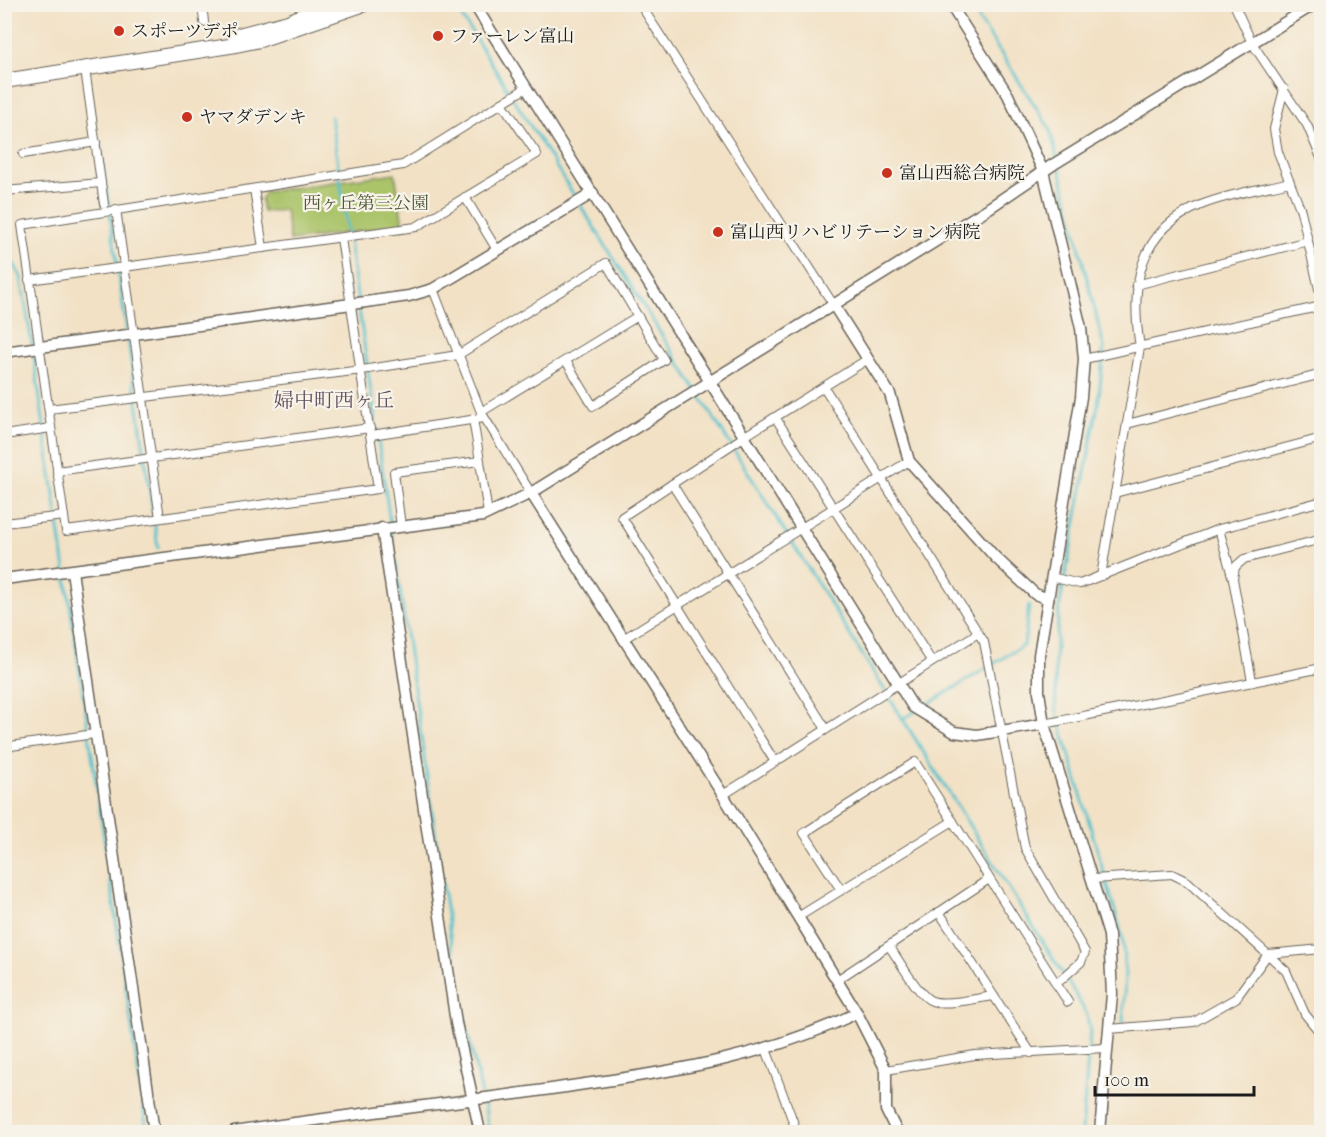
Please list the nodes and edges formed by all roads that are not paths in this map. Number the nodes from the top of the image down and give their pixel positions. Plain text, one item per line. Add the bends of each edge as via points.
1 (202, 4) edge
2 (331, 4) edge
3 (365, 4) edge
4 (474, 4) edge
5 (640, 4) edge
6 (950, 4) edge
7 (1234, 4) edge
8 (1315, 4) edge
9 (204, 22) dead end
10 (1252, 43) junction
11 (86, 69) junction
12 (4, 72) edge
13 (4, 81) edge
14 (526, 88) junction
15 (1284, 90) junction
16 (502, 103) junction
17 (96, 142) junction
18 (23, 154) dead end
19 (1322, 160) edge
20 (1043, 171) junction
21 (1290, 182) junction
22 (101, 183) junction
23 (254, 189) junction
24 (4, 191) edge
25 (593, 193) junction
26 (465, 197) junction
27 (104, 204) dead end
28 (116, 209) junction
29 (341, 238) junction
30 (1308, 241) junction
31 (263, 248) junction
32 (497, 250) junction
33 (124, 268) junction
34 (29, 280) junction
35 (1136, 285) junction
36 (433, 289) junction
37 (833, 304) junction
38 (1322, 304) edge
39 (351, 305) junction
40 (638, 316) junction
41 (133, 335) junction
42 (39, 347) junction
43 (1140, 347) junction
44 (4, 352) edge
45 (458, 355) junction
46 (868, 359) junction
47 (1084, 359) junction
48 (566, 361) junction
49 (362, 370) junction
50 (1322, 374) edge
51 (709, 381) junction
52 (824, 387) junction
53 (142, 398) junction
54 (49, 409) junction
55 (483, 415) junction
56 (775, 417) junction
57 (473, 419) junction
58 (1127, 423) junction
59 (51, 428) junction
60 (370, 431) junction
61 (4, 435) edge
62 (745, 436) junction
63 (1322, 438) edge
64 (151, 458) junction
65 (480, 461) junction
66 (909, 461) junction
67 (57, 471) junction
68 (882, 479) junction
69 (672, 484) junction
70 (531, 493) junction
71 (1115, 493) junction
72 (1322, 501) edge
73 (835, 509) junction
74 (488, 514) junction
75 (64, 516) junction
76 (160, 518) junction
77 (4, 523) edge
78 (401, 526) junction
79 (382, 528) junction
80 (802, 528) junction
81 (1219, 529) junction
82 (1322, 539) edge
83 (72, 571) junction
84 (729, 574) junction
85 (1101, 576) junction
86 (1051, 577) junction
87 (4, 579) edge
88 (1233, 579) junction
89 (1048, 599) junction
90 (677, 606) junction
91 (978, 633) junction
92 (625, 638) junction
93 (932, 662) junction
94 (1322, 668) edge
95 (1252, 681) junction
96 (898, 683) junction
97 (1044, 724) junction
98 (826, 729) junction
99 (1002, 732) junction
100 (94, 734) junction
101 (4, 747) edge
102 (775, 762) junction
103 (723, 795) junction
104 (953, 822) junction
105 (989, 879) junction
106 (1093, 879) junction
107 (841, 890) junction
108 (939, 912) junction
109 (798, 917) junction
110 (889, 945) junction
111 (1322, 949) edge
112 (1268, 954) junction
113 (837, 980) junction
114 (1056, 984) junction
115 (993, 996) junction
116 (1068, 1002) dead end
117 (857, 1013) junction
118 (1109, 1029) junction
119 (1322, 1035) edge
120 (1106, 1048) junction
121 (766, 1049) junction
122 (1031, 1053) junction
123 (885, 1070) junction
124 (475, 1101) junction
125 (153, 1132) edge
126 (234, 1132) edge
127 (480, 1132) edge
128 (796, 1132) edge
129 (897, 1132) edge
130 (1100, 1132) edge

1 - 9 street
2 - 12 highway via 288,22 234,37
3 - 11 highway via 260,40
4 - 14 street
5 - 37 street
6 - 20 street via 1008,95
7 - 10 street
8 - 10 street
10 - 15 street
10 - 20 street
11 - 13 highway
11 - 17 street
14 - 16 street
14 - 25 street
15 - 19 street via 1307,125
15 - 21 street via 1274,129
16 - 23 street via 403,165
16 - 26 street via 537,154
17 - 18 street
17 - 22 street
20 - 37 street
20 - 47 street via 1081,328
21 - 30 street
21 - 35 street via 1201,204 1171,221 1149,247
22 - 24 street
22 - 27 street
23 - 28 street
23 - 31 street
25 - 32 street
25 - 51 street
26 - 29 street via 416,227
26 - 32 street
28 - 33 street
28 - 34 street via 22,225
29 - 31 street
29 - 39 street
30 - 35 street
30 - 38 street
31 - 33 street
32 - 36 street
33 - 34 street
33 - 41 street
34 - 42 street
35 - 43 street via 1135,317
36 - 39 street
36 - 45 street
37 - 46 street
37 - 51 street
38 - 43 street
39 - 41 street
39 - 49 street
40 - 45 street via 606,263
40 - 48 street
40 - 48 street via 664,360 593,406
41 - 42 street
41 - 53 street
42 - 44 street
42 - 54 street
43 - 47 street
43 - 58 street
45 - 49 street
45 - 55 street
46 - 52 street
46 - 66 street via 890,394
47 - 86 street
48 - 55 street
49 - 53 street
49 - 60 street
50 - 58 street
51 - 62 street
51 - 70 street
52 - 56 street
52 - 68 street
53 - 54 street
53 - 64 street
54 - 59 street
55 - 57 street
55 - 70 street
56 - 62 street
56 - 73 street
57 - 60 street
57 - 65 street
58 - 71 street
59 - 61 street
59 - 67 street
60 - 64 street
60 - 76 street via 378,489
62 - 69 street
62 - 80 street
63 - 71 street
64 - 67 street
64 - 76 street
65 - 74 street
65 - 78 street via 393,472
66 - 68 street
66 - 89 street via 995,557 1035,594
67 - 75 street
68 - 73 street
68 - 91 street
69 - 84 street
69 - 90 street via 622,517
70 - 74 street
70 - 92 street
71 - 85 street
72 - 81 street
73 - 80 street
73 - 93 street
74 - 78 street
75 - 76 street via 66,531
75 - 77 street
78 - 79 street
79 - 83 street
79 - 124 street via 456,1023
80 - 84 street
80 - 96 street
81 - 85 street
81 - 88 street
82 - 88 street via 1244,559 1235,567
83 - 87 street
83 - 100 street
84 - 90 street
84 - 98 street
85 - 86 street via 1080,584
86 - 89 street
88 - 95 street
89 - 97 street via 1039,655
90 - 92 street
90 - 102 street
91 - 93 street
91 - 99 street via 984,642
92 - 103 street
93 - 96 street
94 - 95 street
95 - 97 street
96 - 98 street
96 - 99 street via 913,707 954,732
97 - 99 street
97 - 106 street
98 - 102 street
99 - 114 street via 1025,848 1085,952 1081,962
100 - 101 street
100 - 125 street
102 - 103 street
103 - 109 street
104 - 105 street
104 - 107 street
104 - 107 street via 915,762 804,833
105 - 108 street
105 - 114 street
106 - 112 street via 1172,874 1188,882
106 - 118 street via 1109,935
107 - 109 street
108 - 110 street
108 - 115 street
109 - 113 street
110 - 113 street
110 - 115 street via 930,1001
111 - 112 street
112 - 118 street via 1236,998 1194,1022
112 - 119 street via 1286,971 1305,1014
113 - 117 street
114 - 116 street
115 - 122 street
117 - 121 street via 815,1033
117 - 123 street
118 - 120 street
120 - 122 street
120 - 130 street
121 - 124 street via 694,1068
121 - 128 street
122 - 123 street via 975,1055
123 - 129 street via 886,1110
124 - 126 street
124 - 127 street

